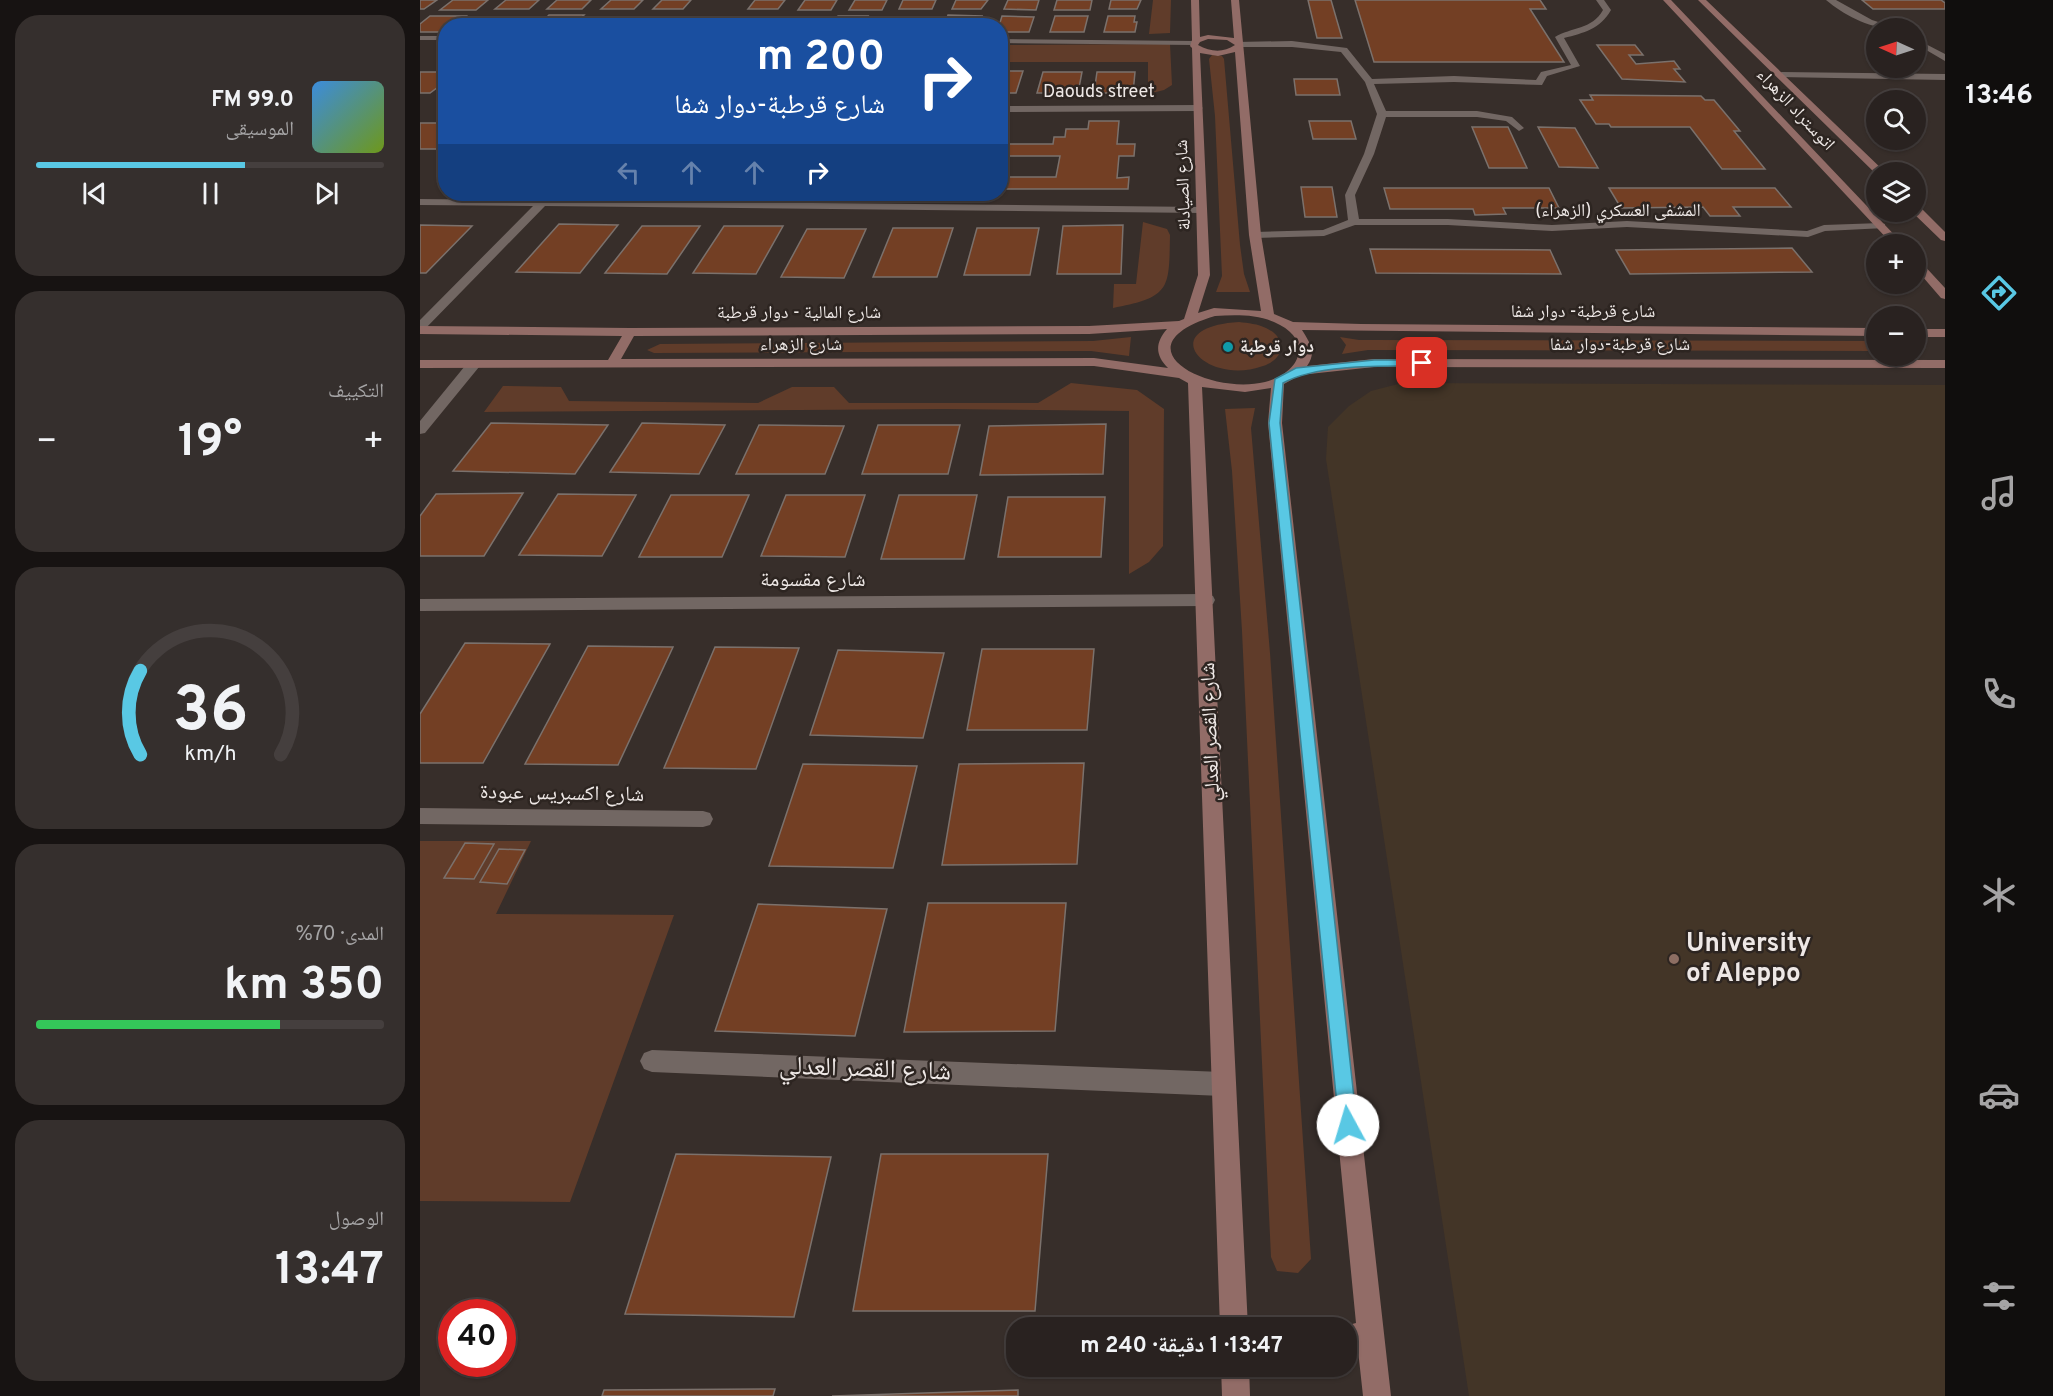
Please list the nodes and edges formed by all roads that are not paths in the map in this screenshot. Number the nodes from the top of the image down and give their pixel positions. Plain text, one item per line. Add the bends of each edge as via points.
1 (1195, 0) edge
2 (1235, 0) edge
3 (1600, 0) edge
4 (1667, 0) edge
5 (1702, 0) edge
6 (1830, 0) edge
7 (1866, 20) edge
8 (420, 38) edge
9 (438, 38) edge
10 (1008, 41) edge
11 (1196, 44) junction
12 (1240, 44) junction
13 (1926, 47) edge
14 (1945, 58) edge
15 (1782, 75) junction
16 (1945, 77) edge
17 (1369, 82) junction
18 (1198, 108) junction
19 (1008, 109) edge
20 (1382, 114) junction
21 (1519, 128) dead end
22 (1870, 162) edge
23 (564, 201) edge
24 (771, 201) edge
25 (420, 202) edge
26 (453, 202) joint
27 (543, 202) junction
28 (1202, 210) junction
29 (1926, 218) edge
30 (1353, 222) junction
31 (1881, 226) junction
32 (1889, 234) edge
33 (1255, 235) junction
34 (1945, 238) edge
35 (1926, 274) edge
36 (1945, 295) edge
37 (1268, 316) junction
38 (1184, 322) junction
39 (1290, 326) junction
40 (420, 328) edge
41 (630, 332) junction
42 (1866, 332) edge
43 (1926, 333) edge
44 (1945, 333) edge
45 (612, 363) junction
46 (420, 364) edge
47 (474, 364) junction
48 (1945, 364) edge
49 (1287, 376) junction
50 (1188, 377) junction
51 (420, 430) edge
52 (1207, 600) junction
53 (420, 605) edge
54 (420, 816) edge
55 (703, 819) dead end
56 (652, 1061) dead end
57 (1222, 1084) junction
58 (1233, 1317) edge
59 (1359, 1336) edge
60 (1235, 1377) edge
61 (1236, 1396) edge
62 (1377, 1396) edge

1 - 11 street, شارع الصيادلة
2 - 12 street
3 - 17 street via 1606,10 1603,20 1559,37 1576,66 1544,74 1539,83 1454,79
4 - 31 street, اتوستراد الزهراء
5 - 15 street, اتوستراد الزهراء
6 - 7 street
8 - 9 street
10 - 11 street
11 - 12 street via 1223,52
11 - 12 street via 1215,36
11 - 18 street, شارع الصيادلة
12 - 17 street via 1344,50
12 - 33 street
13 - 14 street
15 - 16 street, اتوستراد الزهراء
15 - 22 street, اتوستراد الزهراء
17 - 20 street
18 - 19 street, Daouds street
18 - 28 street, شارع الصيادلة
20 - 21 street via 1477,114 1509,119
20 - 30 street via 1350,195
23 - 27 street
24 - 28 street
25 - 26 street
26 - 27 street
27 - 40 street
28 - 38 street, شارع الصيادلة via 1204,275
29 - 34 street
30 - 31 street, المشفى العسكري (الزهراء) via 1552,228 1626,224 1808,234 1824,228
30 - 33 street via 1324,233
31 - 32 street, اتوستراد الزهراء
33 - 37 street
35 - 36 street
37 - 38 street via 1224,312
37 - 39 street
38 - 41 street, شارع المالية - دوار قرطبة via 1089,330
38 - 50 street via 1167,336 1163,349 1168,362
39 - 42 street, شارع قرطبة- دوار شفا
39 - 49 street via 1307,348 1305,360
40 - 41 street, شارع المالية - دوار قرطبة
41 - 45 street
43 - 44 street
45 - 47 street, شارع الزهراء
45 - 50 street, شارع الزهراء via 1094,362
46 - 47 street, شارع الزهراء
47 - 51 street
48 - 49 street, شارع قرطبة-دوار شفا via 1374,363
49 - 50 street via 1259,387 1237,389 1215,387
49 - 59 street via 1275,423
50 - 52 street, شارع القصر العدلي
52 - 53 street, شارع مقسومة
52 - 57 street, شارع القصر العدلي
54 - 55 street, شارع اكسبريس عبودة
56 - 57 street, شارع القصر العدلي
57 - 58 street, شارع القصر العدلي
59 - 62 street
60 - 61 street

